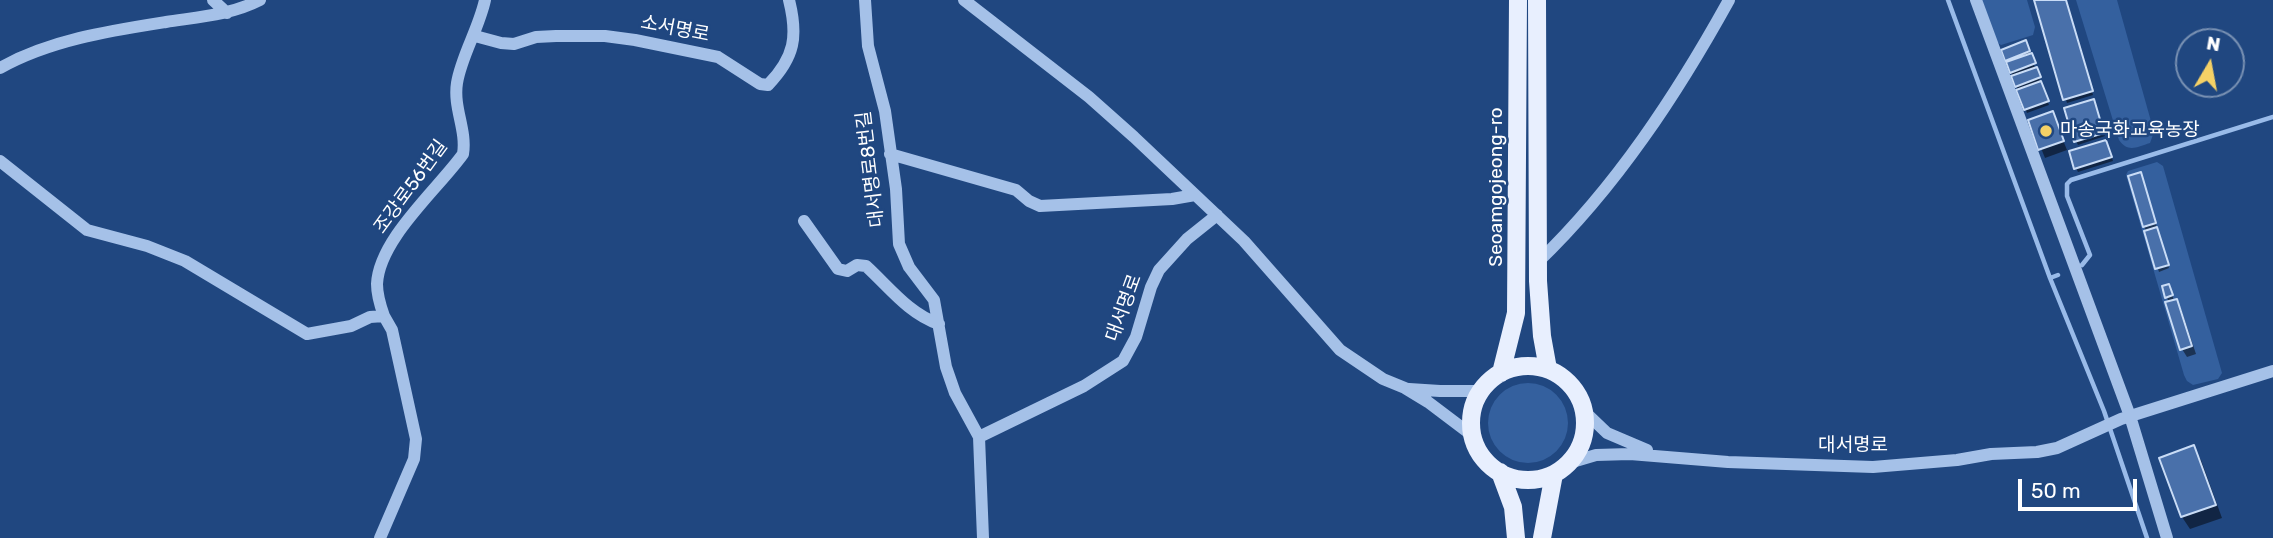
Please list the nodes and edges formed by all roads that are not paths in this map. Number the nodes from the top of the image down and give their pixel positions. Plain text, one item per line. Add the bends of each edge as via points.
1 (213, 0) edge
2 (260, 0) edge
3 (485, 0) edge
4 (789, 0) edge
5 (865, 0) edge
6 (964, 0) edge
7 (1518, 0) edge
8 (1537, 0) edge
9 (1729, 0) edge
10 (1976, 0) edge
11 (228, 13) junction
12 (475, 36) junction
13 (0, 68) edge
14 (890, 154) junction
15 (0, 160) edge
16 (1195, 195) junction
17 (1217, 215) junction
18 (804, 221) dead end
19 (1538, 262) junction
20 (384, 316) junction
21 (939, 324) junction
22 (1548, 369) junction
23 (2273, 371) edge
24 (1501, 373) junction
25 (1405, 388) junction
26 (1481, 391) junction
27 (1584, 411) junction
28 (2125, 418) junction
29 (1473, 436) junction
30 (978, 437) junction
31 (1664, 456) junction
32 (1569, 463) junction
33 (1500, 472) junction
34 (1554, 474) junction
35 (380, 538) edge
36 (983, 538) edge
37 (1516, 538) edge
38 (1542, 538) edge
39 (2167, 538) edge

1 - 11 street
2 - 11 street
3 - 12 street, 조강로56번길
4 - 12 street, 소서명로 via 794,42 787,61 768,85 718,57 635,40 556,36 514,44
5 - 14 street, 대서명로8번길 via 868,46 885,111
6 - 16 street via 1089,97
7 - 24 main road, Seoamgojeong-ro via 1516,313
8 - 19 main road
9 - 19 street via 1613,181
10 - 28 street
11 - 13 street via 54,45
12 - 20 street, 조강로56번길 via 457,83 463,154 410,217 385,256 377,282
14 - 16 street via 1016,190 1040,206
14 - 21 street, 대서명로8번길 via 899,244 933,300
15 - 20 street via 87,230 185,261 307,334
16 - 17 street
17 - 25 street via 1340,350
17 - 30 street, 대서명로 via 1159,270 1123,361 1084,386
18 - 21 street via 838,269 866,266 913,311
19 - 22 main road via 1539,312
20 - 35 street, 조강로56번길 via 392,330 416,439 414,459
21 - 30 street, 대서명로8번길 via 951,380
22 - 24 main road via 1529,366
22 - 27 main road via 1577,393
23 - 28 street, 대서명로
24 - 26 main road
25 - 26 street
25 - 29 street
26 - 29 main road via 1473,408
27 - 31 street via 1607,433
27 - 32 main road via 1580,447
28 - 31 street, 대서명로 via 2047,450 1873,467
28 - 39 street
29 - 33 main road via 1485,461
30 - 36 street, 대서명로8번길
31 - 32 street, 대서명로 via 1596,455
32 - 34 main road
33 - 34 main road via 1517,479
33 - 37 main road via 1513,507
34 - 38 main road

